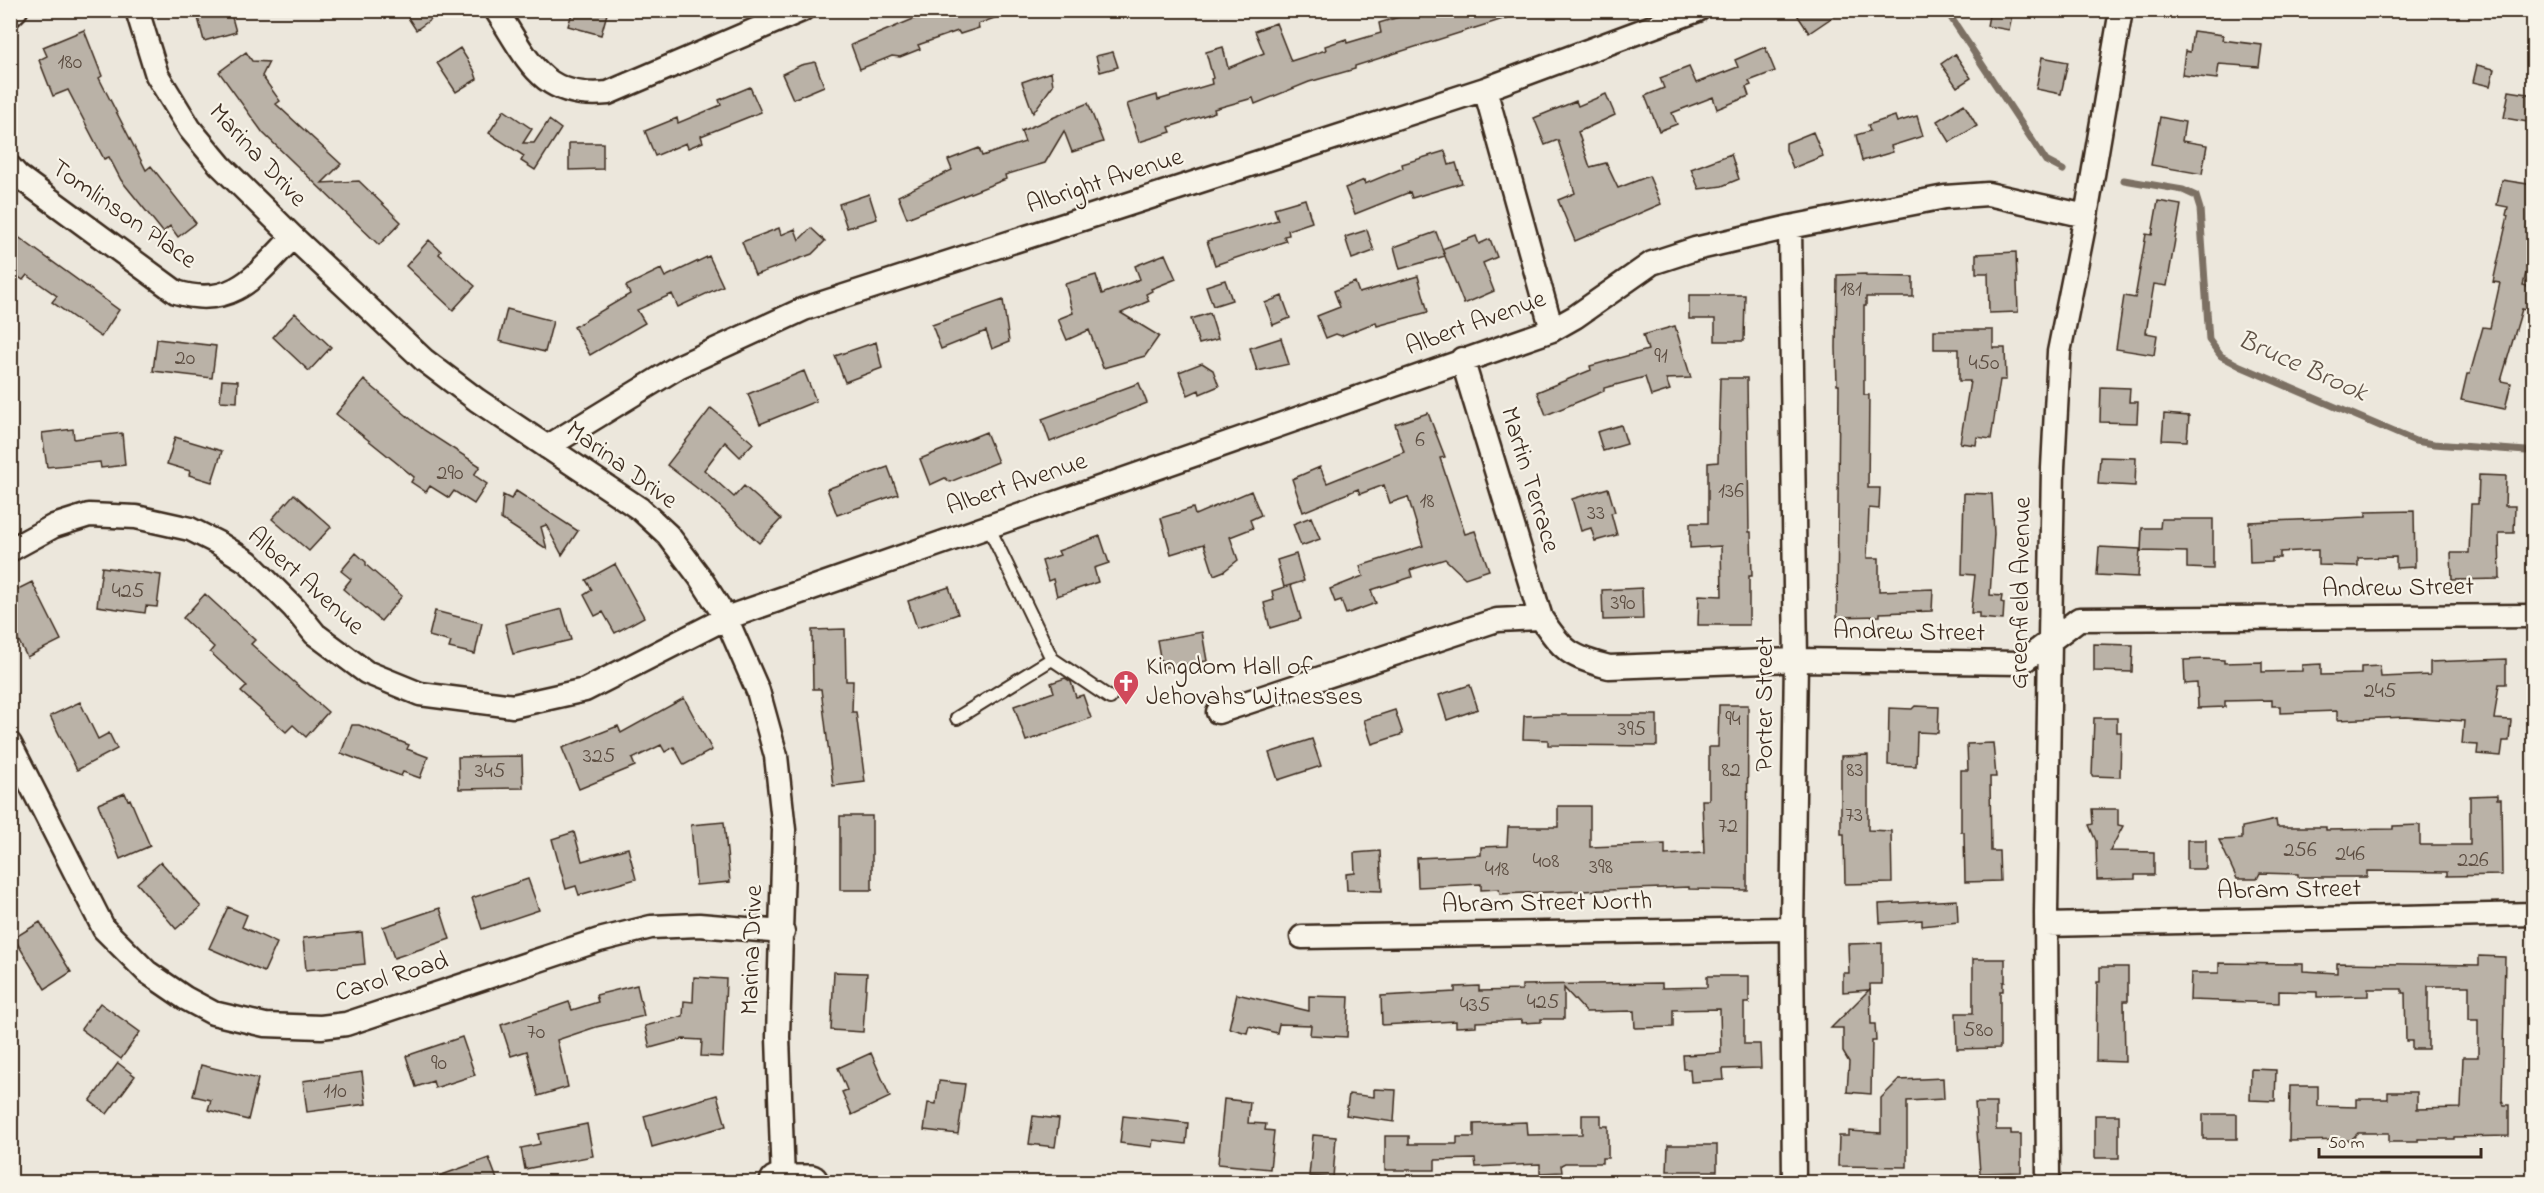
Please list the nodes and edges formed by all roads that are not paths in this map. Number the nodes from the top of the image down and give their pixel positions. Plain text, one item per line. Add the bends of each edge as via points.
1 (16, 10) edge
2 (137, 10) edge
3 (496, 10) edge
4 (802, 10) edge
5 (1698, 10) edge
6 (2121, 10) edge
7 (10, 16) edge
8 (1485, 89) junction
9 (10, 167) edge
10 (2086, 216) junction
11 (1790, 227) junction
12 (293, 237) junction
13 (1552, 330) junction
14 (1462, 360) junction
15 (547, 447) junction
16 (988, 526) junction
17 (10, 550) edge
18 (2534, 616) edge
19 (726, 618) junction
20 (1541, 618) junction
21 (2050, 639) junction
22 (1052, 659) junction
23 (1796, 660) junction
24 (1110, 698) dead end
25 (1218, 712) dead end
26 (957, 718) dead end
27 (10, 744) edge
28 (2534, 914) edge
29 (2046, 925) junction
30 (1792, 928) junction
31 (783, 932) junction
32 (1302, 937) dead end
33 (777, 1182) edge
34 (783, 1182) edge
35 (811, 1182) edge
36 (1794, 1182) edge
37 (2048, 1182) edge

1 - 7 street
2 - 12 street, Marina Drive via 157,75 190,129 220,165
3 - 4 street via 545,81 576,94 592,95 608,93
5 - 8 street, Albright Avenue
6 - 10 street, Greenfield Avenue
8 - 13 street
8 - 15 street, Albright Avenue via 804,309 678,368
9 - 12 street, Tomlinson Place via 176,292 194,298 232,292 249,282
10 - 11 street, Albert Avenue via 1988,194 1946,197
10 - 21 street, Greenfield Avenue via 2059,352
11 - 13 street, Albert Avenue via 1652,263
11 - 23 street, Porter Street
12 - 15 street, Marina Drive via 424,360
13 - 14 street, Albert Avenue
14 - 16 street, Albert Avenue
14 - 20 street, Martin Terrace
15 - 19 street, Marina Drive via 640,509 668,535
16 - 19 street, Albert Avenue
16 - 22 lane
17 - 19 street, Albert Avenue via 54,526 89,515 136,517 190,529 248,562 315,634 366,672 420,694 485,704 513,706 585,690
18 - 21 street, Andrew Street via 2079,619
19 - 31 street, Marina Drive via 758,691 776,756 784,830
20 - 23 street, Andrew Street via 1559,645 1582,660 1609,667
20 - 25 street via 1497,620
21 - 23 street, Andrew Street via 2021,663
21 - 29 street, Greenfield Avenue
22 - 24 lane
22 - 26 lane
23 - 30 street, Porter Street
27 - 31 street, Carol Road via 104,929 147,972 213,1013 265,1025 321,1028 346,1024 599,940 651,927 699,925
28 - 29 street, Abram Street
29 - 37 street, Greenfield Avenue
30 - 32 street, Abram Street North
30 - 36 street, Porter Street
31 - 34 street, Marina Drive via 778,1037
33 - 34 main road
34 - 35 main road

